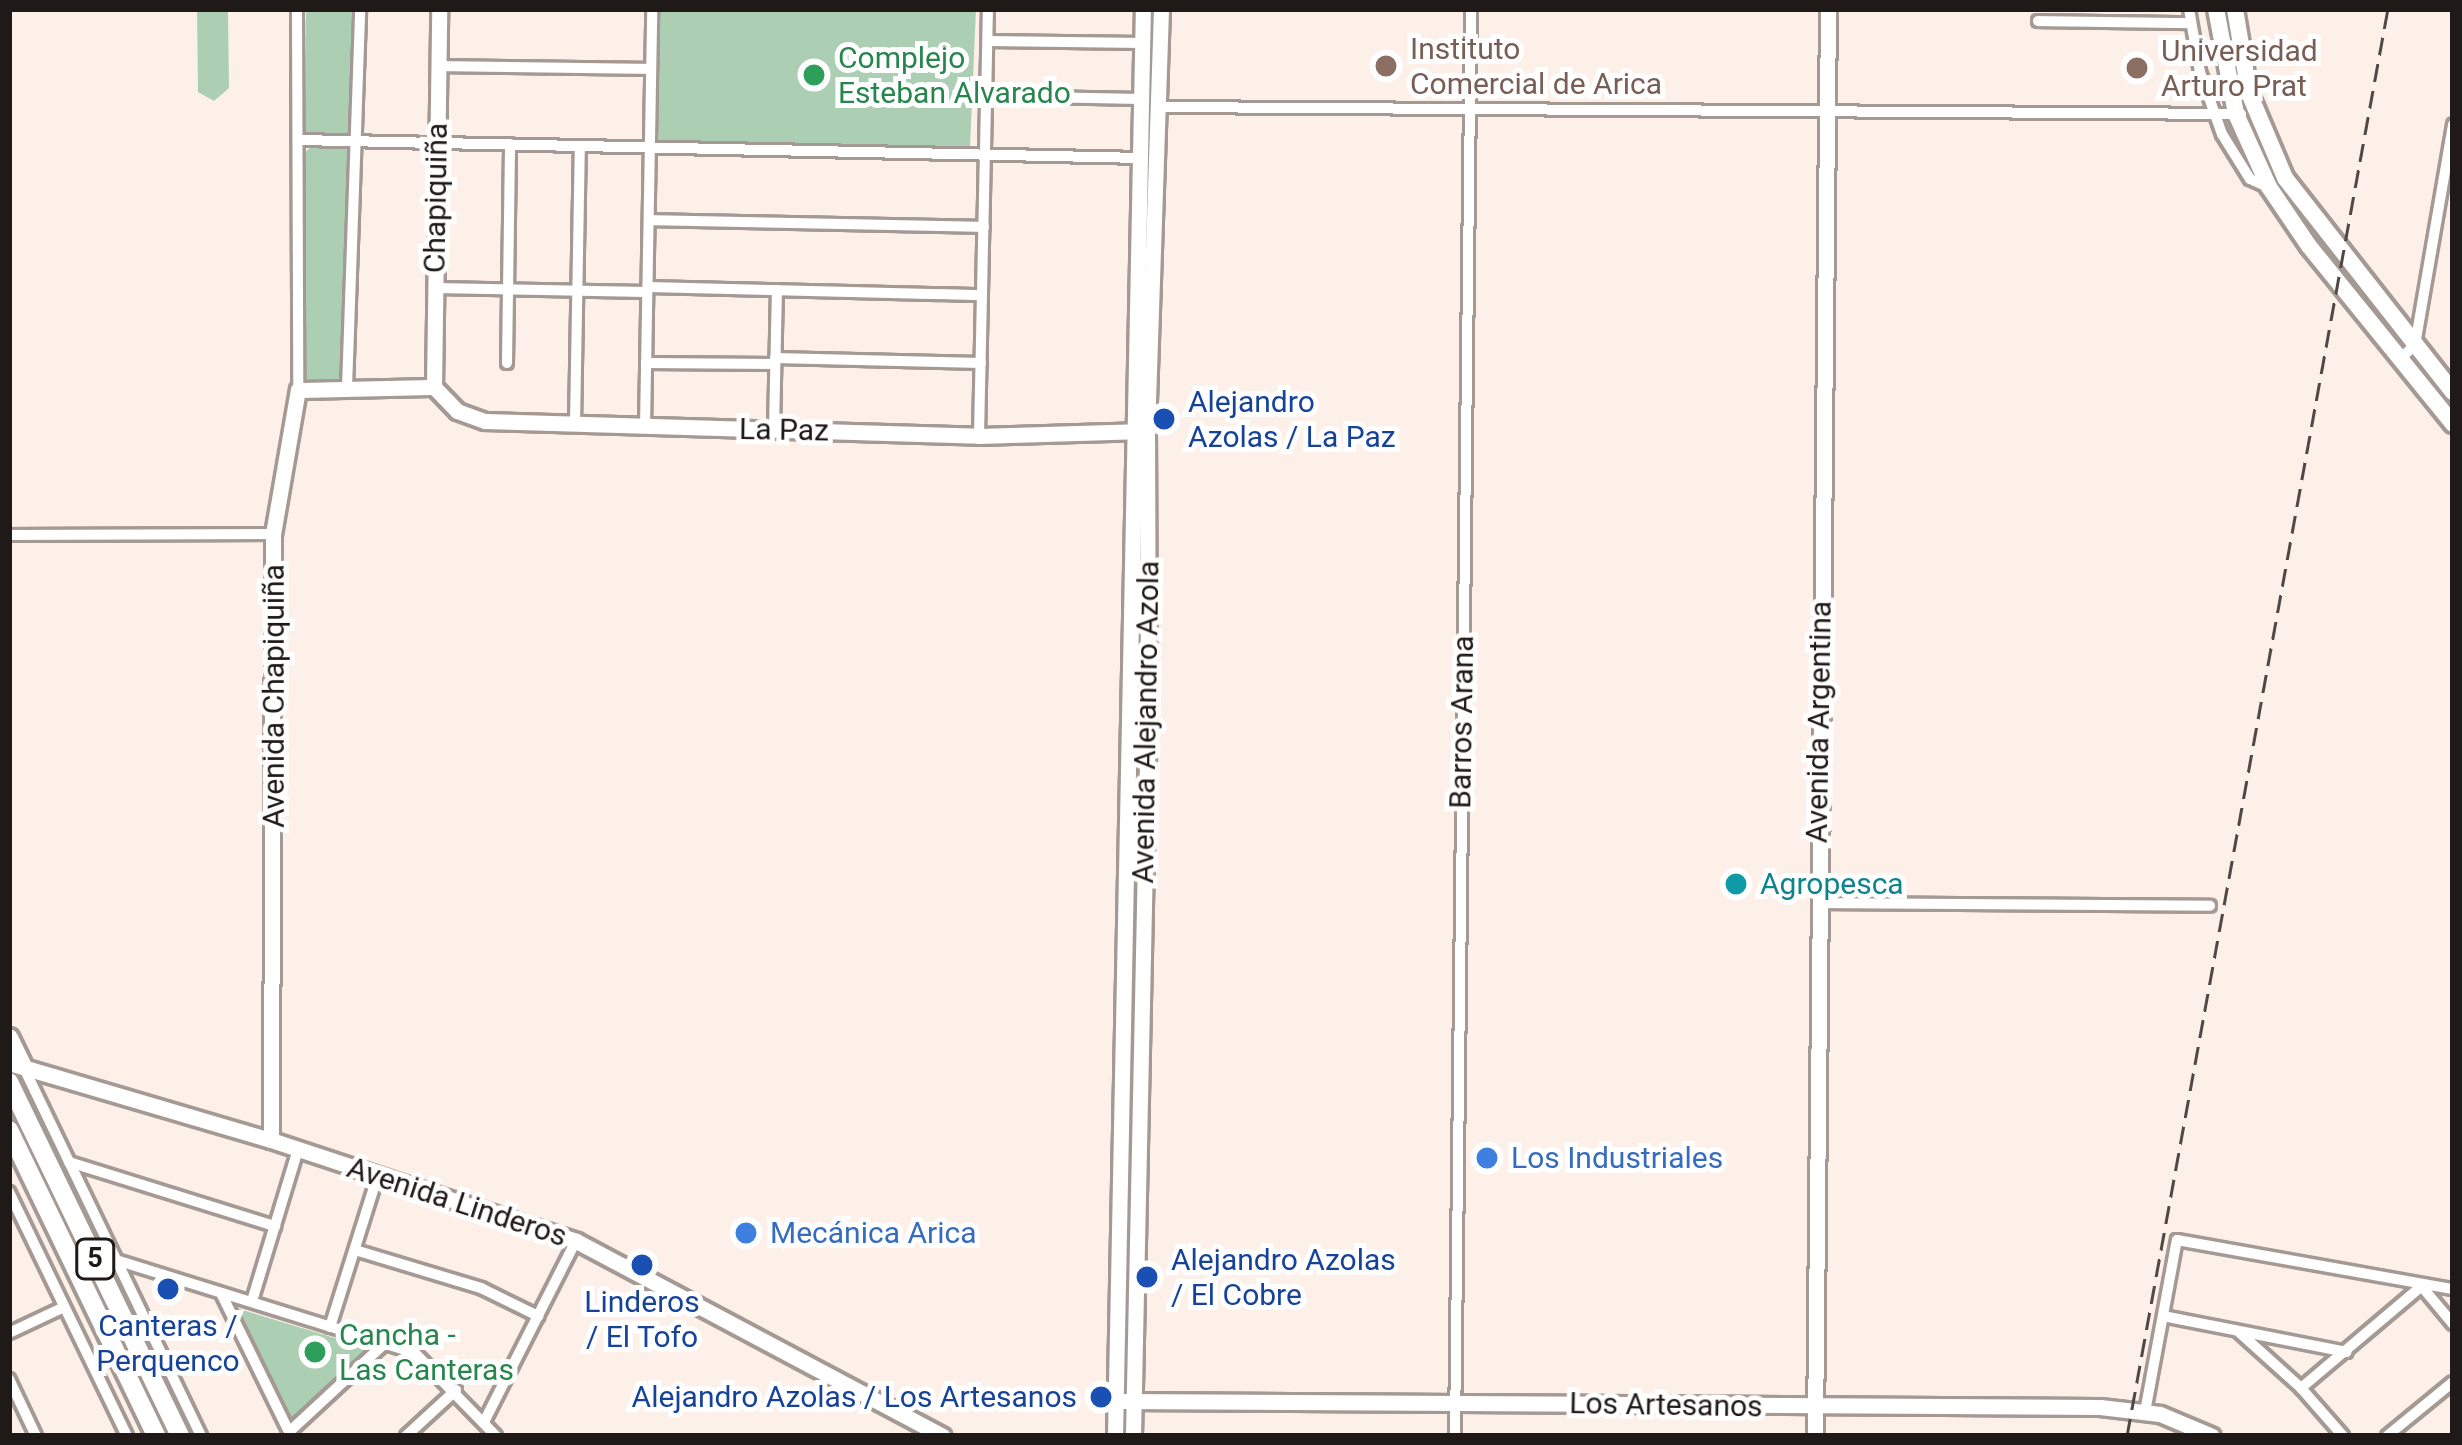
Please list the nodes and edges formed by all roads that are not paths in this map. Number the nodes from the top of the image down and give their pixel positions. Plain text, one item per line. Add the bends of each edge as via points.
1 (297, 9) edge
2 (360, 9) edge
3 (439, 9) edge
4 (652, 9) edge
5 (988, 9) edge
6 (1143, 9) edge
7 (1161, 9) edge
8 (1471, 9) edge
9 (1828, 9) edge
10 (2216, 9) edge
11 (2235, 9) edge
12 (2189, 16) edge
13 (2038, 21) dead end
14 (988, 41) junction
15 (1142, 43) junction
16 (438, 66) junction
17 (651, 69) junction
18 (987, 96) junction
19 (1141, 99) junction
20 (1159, 107) junction
21 (1469, 110) junction
22 (1826, 112) junction
23 (2236, 114) junction
24 (2214, 115) junction
25 (2256, 115) junction
26 (2453, 124) edge
27 (298, 140) junction
28 (355, 141) junction
29 (437, 143) junction
30 (510, 144) junction
31 (580, 146) junction
32 (650, 147) junction
33 (986, 154) junction
34 (1140, 158) junction
35 (2269, 188) junction
36 (649, 220) junction
37 (984, 227) junction
38 (435, 287) junction
39 (508, 289) junction
40 (578, 290) junction
41 (647, 290) junction
42 (777, 290) junction
43 (982, 295) junction
44 (2415, 345) junction
45 (2400, 359) junction
46 (775, 361) junction
47 (507, 363) dead end
48 (646, 363) junction
49 (981, 363) junction
50 (434, 387) junction
51 (347, 388) junction
52 (298, 390) junction
53 (2453, 392) edge
54 (575, 424) junction
55 (2453, 424) edge
56 (645, 426) junction
57 (774, 430) junction
58 (1140, 432) junction
59 (980, 436) junction
60 (273, 533) junction
61 (9, 535) edge
62 (1817, 903) junction
63 (2210, 906) dead end
64 (9, 1038) edge
65 (16, 1064) edge
66 (9, 1082) edge
67 (9, 1130) edge
68 (272, 1141) junction
69 (298, 1150) junction
70 (69, 1162) junction
71 (378, 1175) junction
72 (9, 1192) edge
73 (275, 1226) junction
74 (576, 1241) junction
75 (355, 1250) junction
76 (116, 1260) junction
77 (2424, 1286) junction
78 (2453, 1289) edge
79 (222, 1294) junction
80 (252, 1301) junction
81 (64, 1307) junction
82 (538, 1316) junction
83 (2163, 1316) junction
84 (2453, 1324) edge
85 (330, 1327) junction
86 (2238, 1330) junction
87 (9, 1333) edge
88 (385, 1343) junction
89 (2346, 1352) junction
90 (9, 1379) edge
91 (2453, 1382) edge
92 (2301, 1388) junction
93 (456, 1390) junction
94 (1115, 1400) junction
95 (1133, 1401) junction
96 (1456, 1403) junction
97 (1816, 1407) junction
98 (2145, 1412) junction
99 (484, 1422) junction
100 (290, 1434) edge
101 (36, 1436) edge
102 (127, 1436) edge
103 (156, 1436) edge
104 (180, 1436) edge
105 (201, 1436) edge
106 (406, 1436) edge
107 (496, 1436) edge
108 (942, 1436) edge
109 (1115, 1436) edge
110 (1133, 1436) edge
111 (1455, 1436) edge
112 (1815, 1436) edge
113 (2212, 1436) edge
114 (2342, 1436) edge
115 (2387, 1436) edge

1 - 27 street
2 - 28 street
3 - 16 street, Chapiquiña
4 - 17 street
5 - 14 street
6 - 15 street, Avenida Alejandro Azola
7 - 20 street, Avenida Alejandro Azola
8 - 21 street, Barros Arana
9 - 22 street, Avenida Argentina
10 - 23 main road
11 - 25 main road
12 - 13 street
12 - 24 street
14 - 15 street
14 - 18 street
15 - 19 street, Avenida Alejandro Azola
16 - 17 street
16 - 29 street, Chapiquiña
17 - 32 street
18 - 19 street
18 - 33 street
19 - 34 street, Avenida Alejandro Azola
20 - 21 street
20 - 58 street, Avenida Alejandro Azola
21 - 22 street
21 - 96 street, Barros Arana
22 - 24 street
22 - 62 street, Avenida Argentina
23 - 24 street
23 - 25 street
23 - 35 main road
24 - 35 street via 2250,179
25 - 44 main road via 2294,192
26 - 44 street
27 - 28 street
27 - 52 street
28 - 29 street
28 - 51 street
29 - 30 street
29 - 38 street, Chapiquiña
30 - 31 street
30 - 39 street
31 - 32 street
31 - 40 street
32 - 33 street
32 - 36 street
33 - 34 street
33 - 37 street
34 - 58 street, Avenida Alejandro Azola
35 - 45 main road
36 - 37 street
36 - 41 street
37 - 43 street
38 - 39 street
38 - 50 street, Chapiquiña
39 - 40 street
39 - 47 street
40 - 41 street
40 - 54 street
41 - 42 street
41 - 48 street
42 - 43 street
42 - 46 street
43 - 49 street
44 - 45 street
44 - 53 main road
45 - 55 main road
46 - 48 street
46 - 49 street
46 - 57 street
48 - 56 street
49 - 59 street
50 - 51 street
50 - 54 street, La Paz via 475,419
51 - 52 street
52 - 60 street, Avenida Chapiquiña
54 - 56 street, La Paz
56 - 57 street, La Paz
57 - 59 street, La Paz
58 - 59 street, La Paz
58 - 94 street, Avenida Alejandro Azola
58 - 95 street, Avenida Alejandro Azola via 1148,712
60 - 61 street
60 - 68 street, Avenida Chapiquiña
62 - 63 street
62 - 97 street, Avenida Argentina
64 - 65 highway
65 - 68 street, Avenida Linderos
65 - 70 street
66 - 104 highway, 5
67 - 103 highway, 5
68 - 69 street, Avenida Linderos
69 - 71 street, Avenida Linderos
69 - 73 street
70 - 73 street
70 - 76 street
71 - 74 street, Avenida Linderos
71 - 75 street
72 - 81 street
73 - 80 street
74 - 82 street
74 - 108 street, Avenida Linderos
75 - 82 street via 481,1288
75 - 85 street
76 - 79 street
76 - 105 street
77 - 78 street
77 - 83 street via 2177,1240
77 - 84 street
77 - 89 street
79 - 80 street
79 - 100 street
80 - 85 street
81 - 87 street
81 - 102 street
82 - 99 street
83 - 86 street
83 - 98 street
85 - 88 street
86 - 89 street
86 - 92 street
88 - 93 street via 428,1360
88 - 100 street
89 - 92 street
90 - 101 street
91 - 115 street
92 - 114 street
93 - 99 street
93 - 106 street
94 - 95 street, Los Artesanos
94 - 109 street, Avenida Alejandro Azola
95 - 96 street, Los Artesanos
95 - 110 street, Avenida Alejandro Azola
96 - 97 street, Los Artesanos
96 - 111 street, Barros Arana
97 - 98 street, Los Artesanos
97 - 112 street, Avenida Argentina
98 - 113 street, Los Artesanos
99 - 107 street

